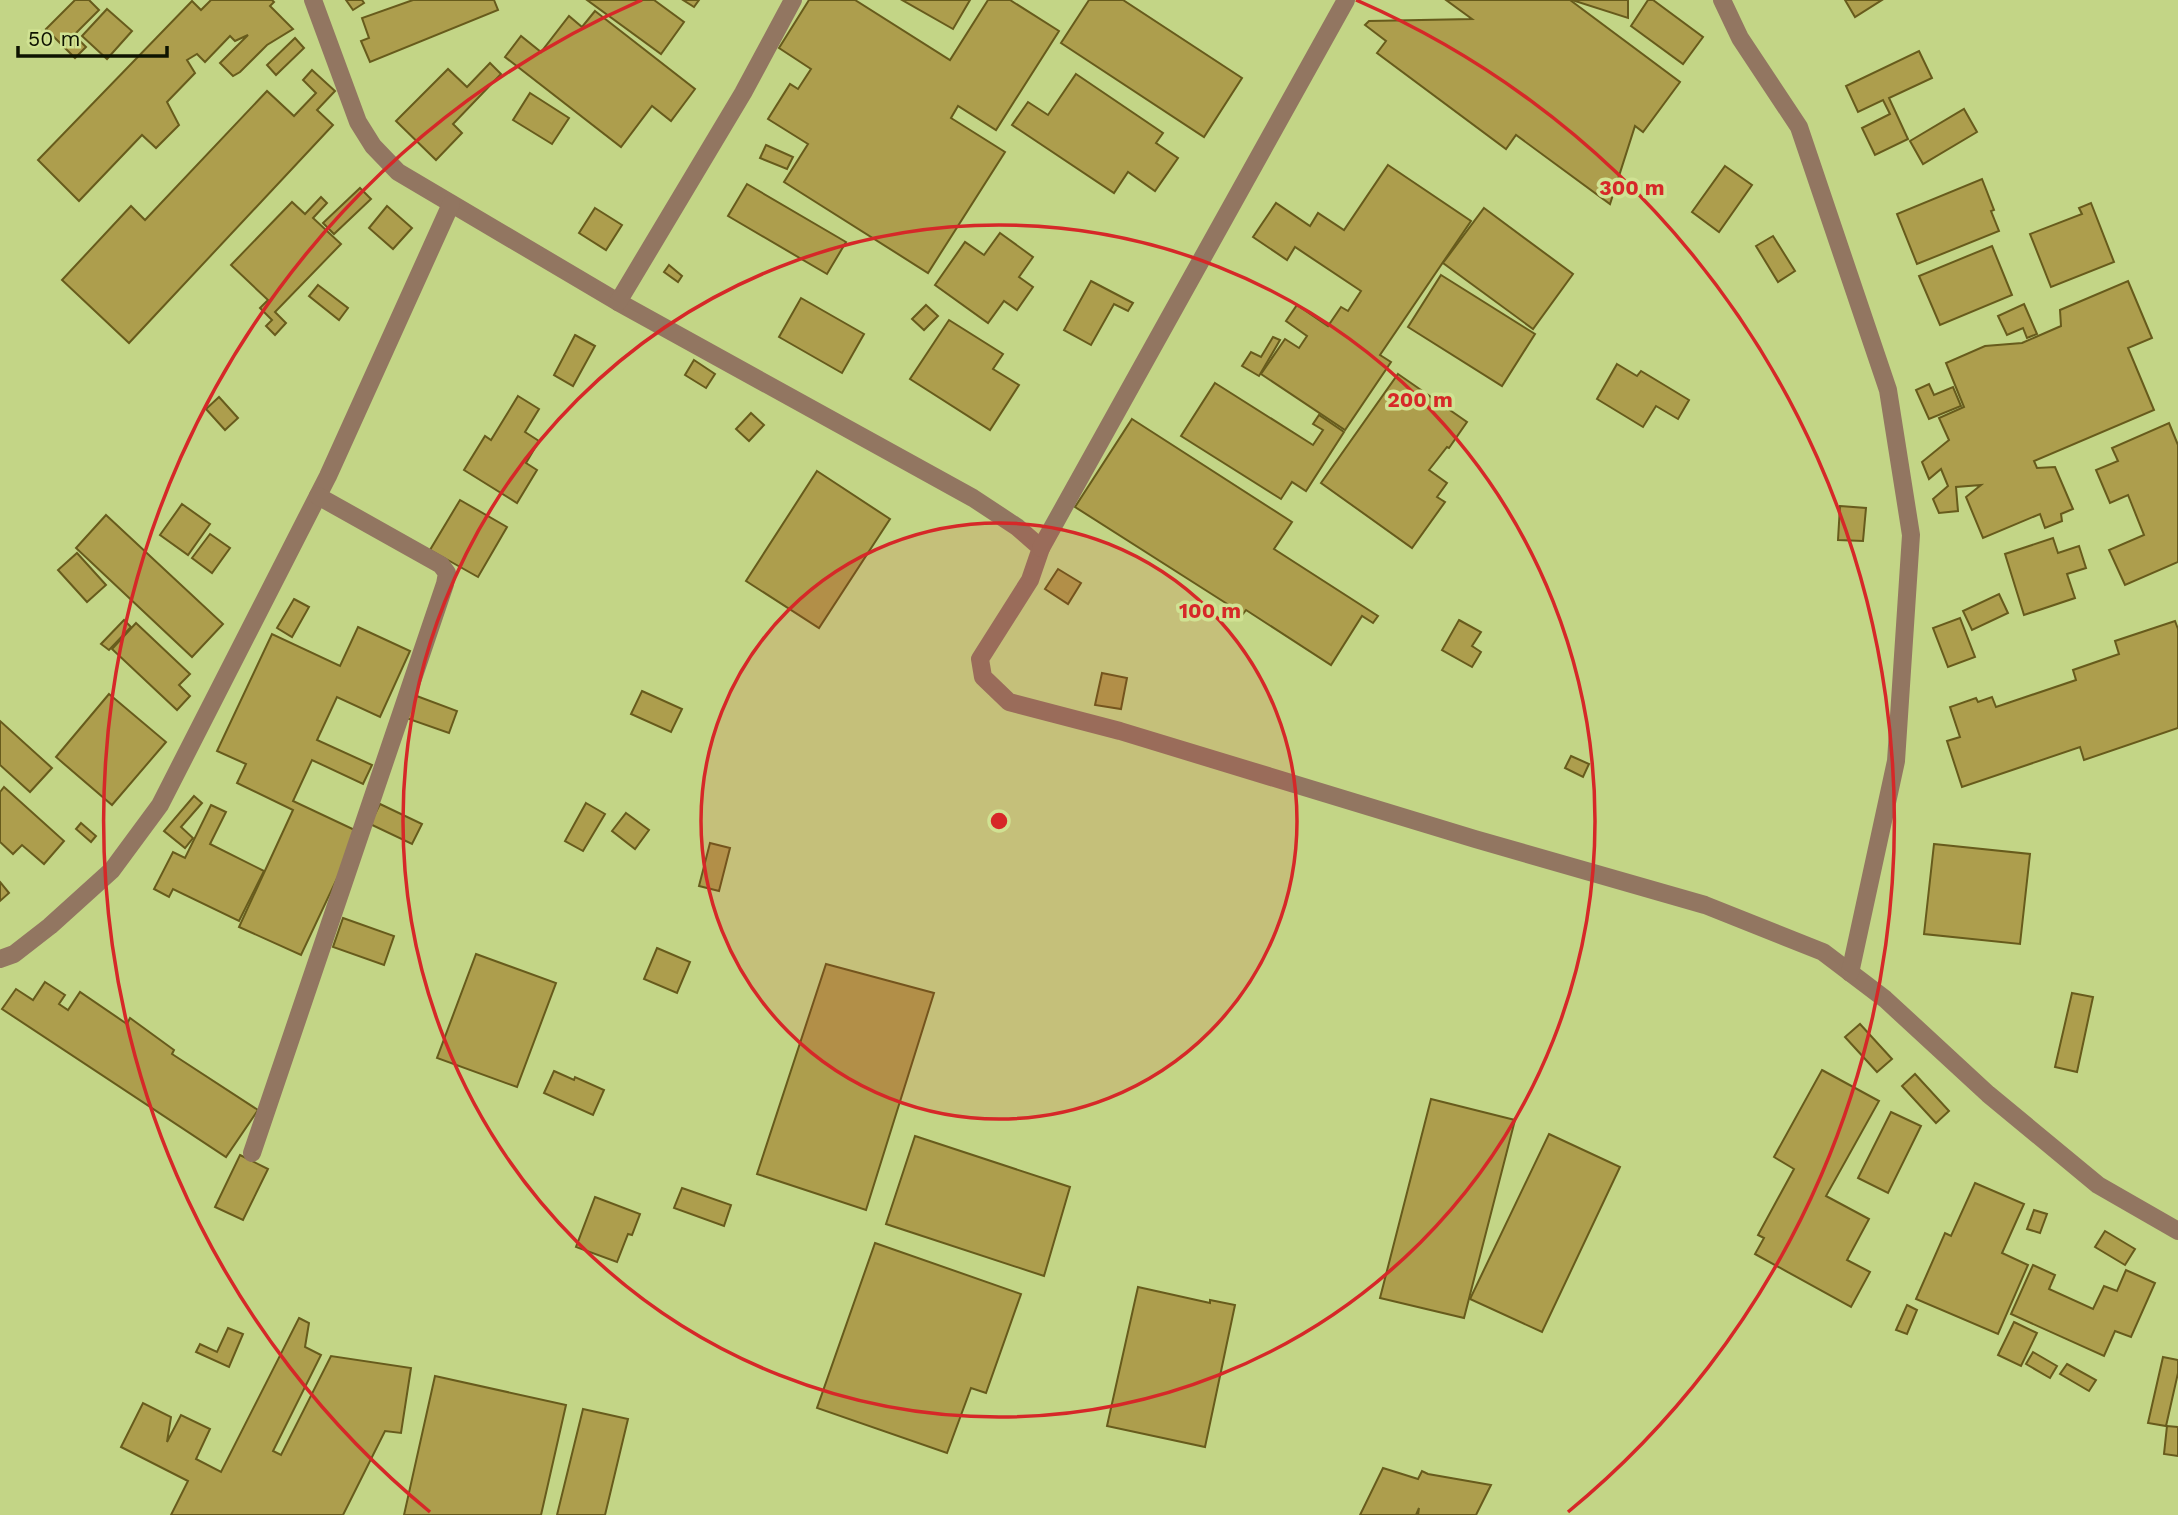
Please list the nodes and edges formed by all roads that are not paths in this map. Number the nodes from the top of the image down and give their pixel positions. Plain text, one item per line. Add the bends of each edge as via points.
1 (313, 0) edge
2 (793, 0) edge
3 (1346, 0) edge
4 (1722, 0) edge
5 (451, 204) junction
6 (618, 302) junction
7 (318, 496) junction
8 (1041, 548) junction
9 (0, 960) edge
10 (1850, 973) junction
11 (253, 1153) dead end
12 (2178, 1231) edge

1 - 5 street via 358,122 373,146 398,172
2 - 6 street
3 - 8 street
4 - 10 street via 1740,38 1799,127 1888,390 1911,535 1896,761
5 - 6 street
5 - 7 street
6 - 8 street via 974,498
7 - 9 street via 160,805 112,870 50,926
7 - 11 street via 441,565 447,573
8 - 10 street via 1030,580 981,659 983,677 1009,702 1704,905 1823,952
10 - 12 street via 2098,1185

